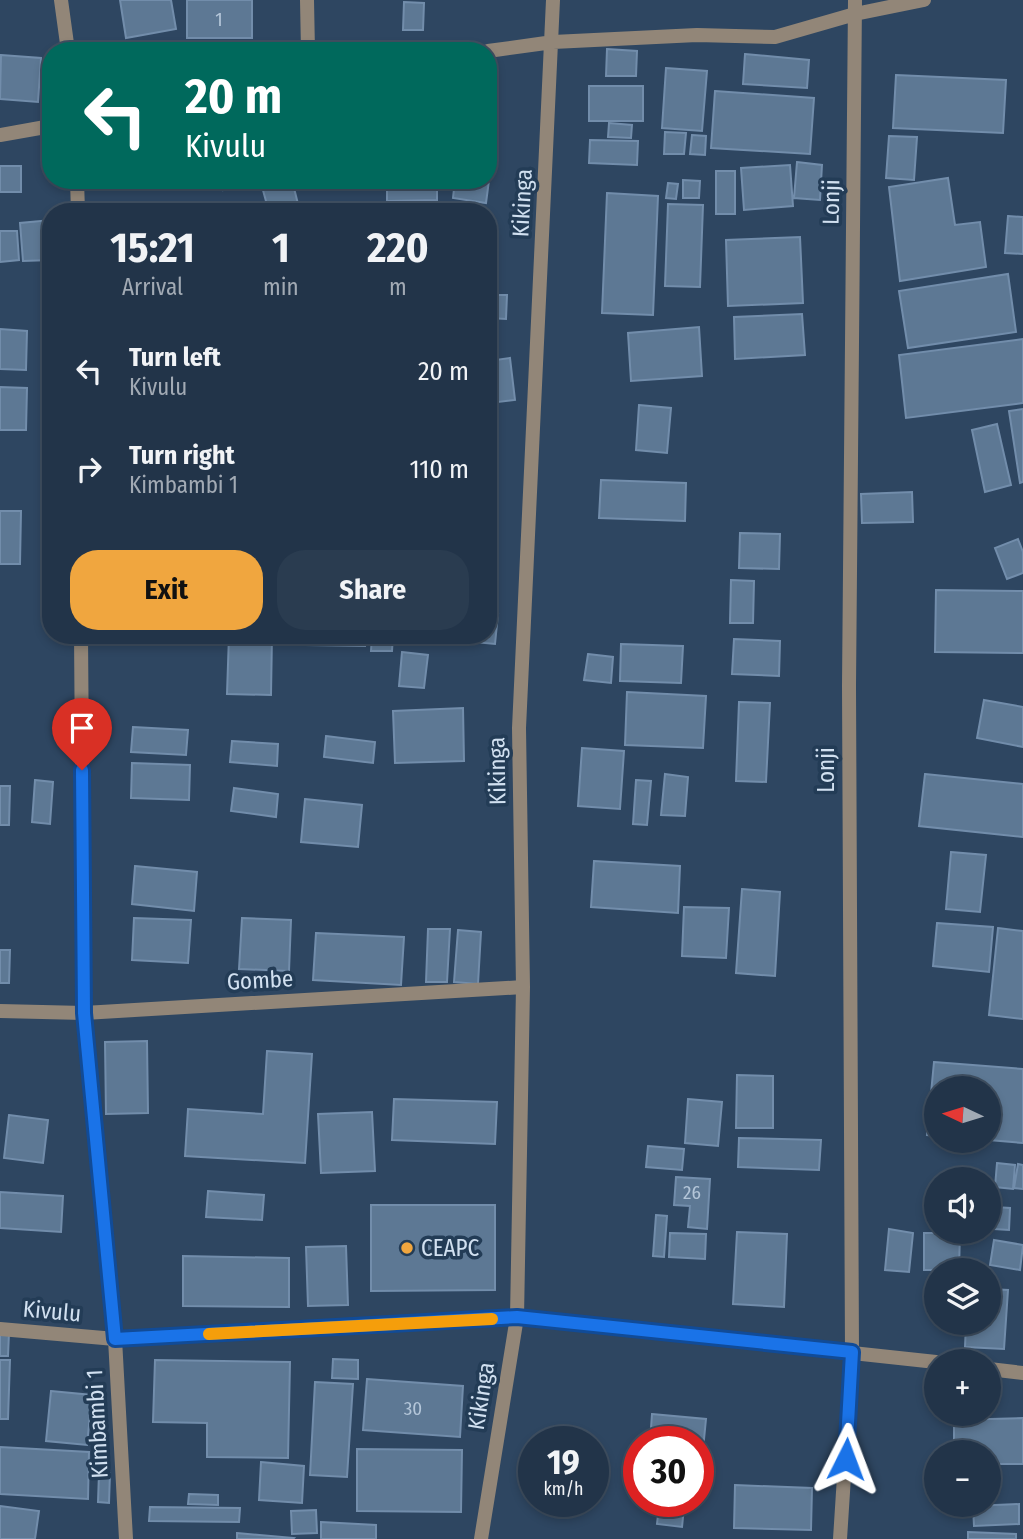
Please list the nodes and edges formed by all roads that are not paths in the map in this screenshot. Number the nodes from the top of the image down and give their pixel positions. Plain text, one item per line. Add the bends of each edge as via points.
1 (61, 0) edge
2 (307, 0) edge
3 (553, 0) edge
4 (924, 0) edge
5 (855, 7) edge
6 (67, 42) edge
7 (308, 42) edge
8 (553, 42) junction
9 (497, 50) edge
10 (42, 128) edge
11 (0, 135) edge
12 (81, 644) edge
13 (523, 987) junction
14 (0, 1011) edge
15 (84, 1013) junction
16 (517, 1317) junction
17 (0, 1329) edge
18 (115, 1339) junction
19 (852, 1352) junction
20 (924, 1361) edge
21 (1001, 1370) edge
22 (1023, 1373) edge
23 (126, 1539) edge
24 (481, 1539) edge
25 (841, 1539) edge

1 - 6 street
2 - 7 street
3 - 8 street, Kikinga
4 - 5 street
5 - 8 street via 775,37
5 - 19 street, Lonji via 849,686
8 - 9 street
8 - 13 street, Kikinga via 519,728
10 - 11 street
12 - 15 street, Kimbambi 1
13 - 15 street, Gombe
13 - 16 street, Kikinga
14 - 15 street, Gombe
15 - 18 street, Kimbambi 1
16 - 18 street, Kivulu
16 - 19 street, Kivulu
16 - 24 street, Kikinga
17 - 18 street, Kivulu
18 - 23 street, Kimbambi 1
19 - 20 street, Kivulu
19 - 25 street, Lonji
21 - 22 street

